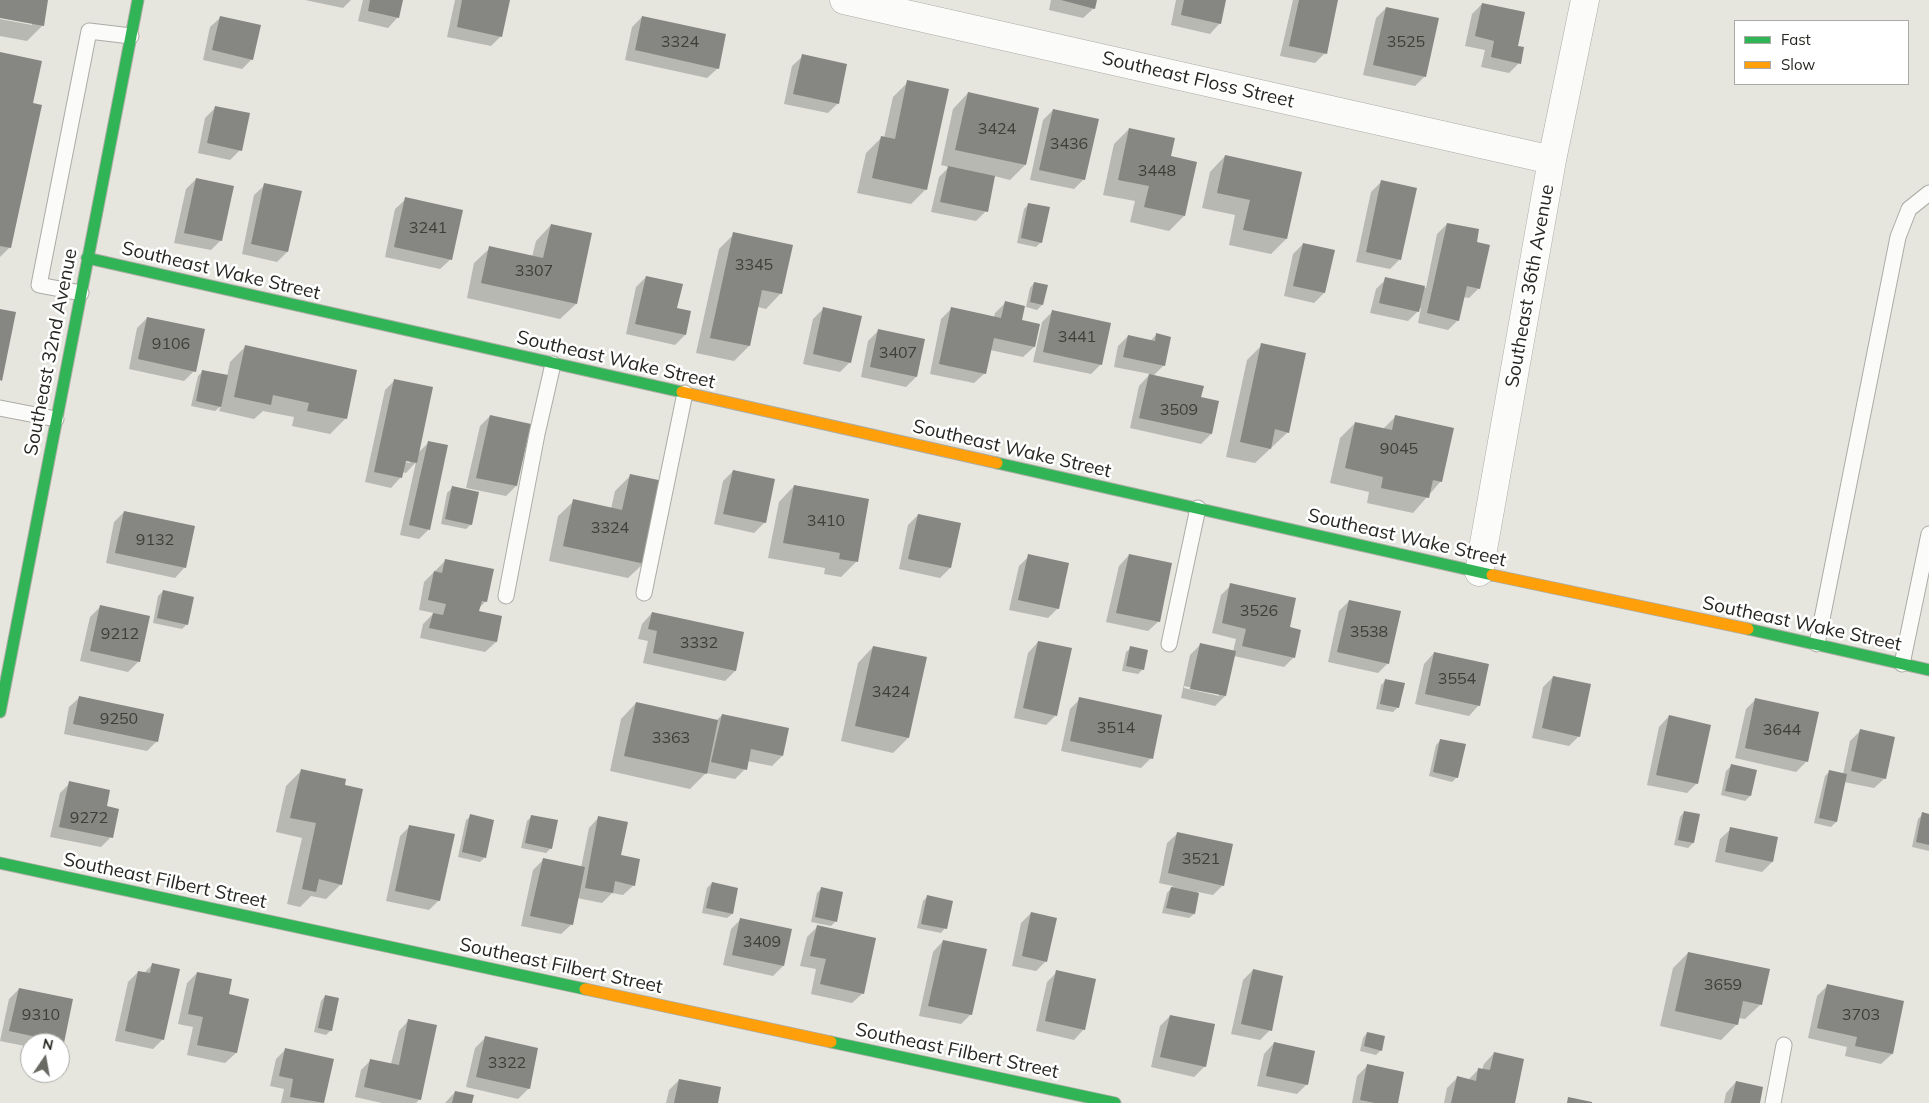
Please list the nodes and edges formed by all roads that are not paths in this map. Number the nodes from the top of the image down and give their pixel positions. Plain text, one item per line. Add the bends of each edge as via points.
1 (138, 0) edge
2 (844, 0) edge
3 (1585, 0) edge
4 (131, 36) junction
5 (1552, 160) junction
6 (1929, 193) edge
7 (87, 258) junction
8 (80, 293) junction
9 (553, 364) junction
10 (684, 393) junction
11 (0, 408) edge
12 (56, 419) junction
13 (1198, 508) junction
14 (1929, 534) edge
15 (1479, 572) junction
16 (644, 593) dead end
17 (506, 596) dead end
18 (1169, 644) dead end
19 (1817, 644) junction
20 (1902, 664) junction
21 (1929, 670) edge
22 (2, 694) edge
23 (0, 863) edge
24 (1784, 1045) dead end
25 (1115, 1103) edge
26 (1772, 1103) edge

1 - 4 street, Southeast 32nd Avenue
2 - 5 street, Southeast Floss Street
3 - 5 street, Southeast 36th Avenue
4 - 7 street, Southeast 32nd Avenue
4 - 8 lane via 89,31 39,286
5 - 15 street, Southeast 36th Avenue
6 - 19 lane via 1909,209 1898,237
7 - 8 street, Southeast 32nd Avenue
7 - 9 street, Southeast Wake Street
8 - 12 street, Southeast 32nd Avenue
9 - 10 street, Southeast Wake Street
9 - 17 lane
10 - 13 street, Southeast Wake Street
10 - 16 lane
11 - 12 lane
12 - 22 street, Southeast 32nd Avenue
13 - 15 street, Southeast Wake Street
13 - 18 lane
14 - 20 lane
15 - 19 street, Southeast Wake Street
19 - 20 street, Southeast Wake Street
20 - 21 street, Southeast Wake Street
23 - 25 street, Southeast Filbert Street
24 - 26 lane

